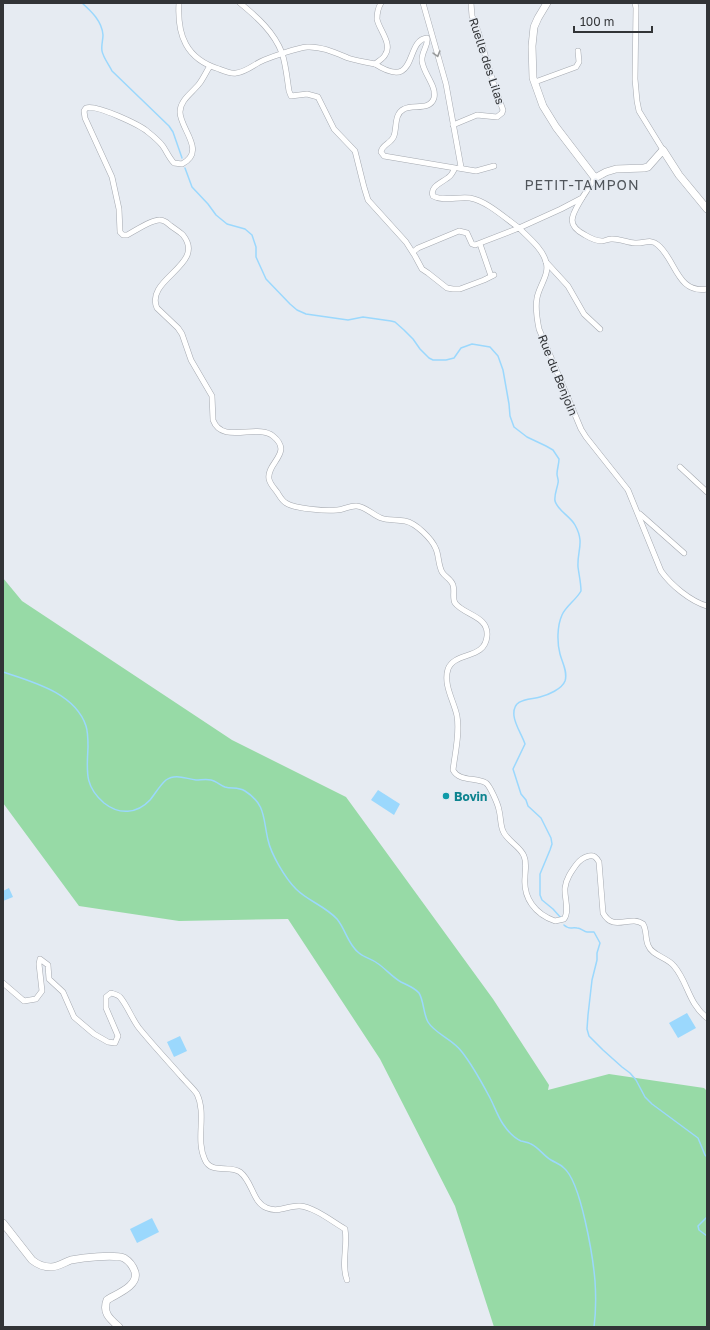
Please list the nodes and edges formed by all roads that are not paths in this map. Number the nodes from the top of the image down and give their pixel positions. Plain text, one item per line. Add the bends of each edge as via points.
1 (179, 3) edge
2 (240, 3) edge
3 (380, 3) edge
4 (423, 3) edge
5 (471, 3) edge
6 (547, 3) edge
7 (635, 3) edge
8 (431, 33) junction
9 (427, 38) junction
10 (578, 51) dead end
11 (283, 54) junction
12 (375, 64) junction
13 (210, 66) junction
14 (535, 82) junction
15 (453, 124) junction
16 (663, 150) junction
17 (494, 166) dead end
18 (458, 168) junction
19 (594, 178) junction
20 (582, 198) junction
21 (707, 209) edge
22 (519, 228) junction
23 (480, 244) junction
24 (413, 252) junction
25 (546, 261) junction
26 (707, 289) edge
27 (600, 329) dead end
28 (680, 468) dead end
29 (707, 492) edge
30 (639, 514) junction
31 (684, 553) dead end
32 (707, 606) edge
33 (3, 983) edge
34 (707, 1018) edge
35 (3, 1223) edge
36 (347, 1280) dead end
37 (119, 1327) edge

1 - 13 street via 181,36 194,56
2 - 11 street via 257,17
3 - 12 street via 377,17 387,43 387,51
4 - 8 street
5 - 15 street, Ruelle des Lilas via 472,16 503,110 497,117 477,115
6 - 14 street via 534,28 532,62
7 - 16 street via 637,101 639,111
8 - 9 street
8 -> 15 street via 446,84
9 - 12 street via 418,43 407,67 402,71 385,70
9 - 18 street via 422,62 434,90 433,100 426,106 405,108 400,112 392,138 381,152 384,156
10 - 14 street via 579,62 576,67
11 - 12 street via 299,48 318,48
11 - 13 street via 235,74
11 - 24 street via 288,91 291,96 307,94 318,97 334,129 355,151 368,200
13 - 34 street via 181,105 181,116 193,146 191,156 182,164 174,162 162,145 147,131 131,122 90,106 85,109 84,114 112,177 119,209 120,232 127,235 154,221 162,220 182,234 186,240 188,247 185,261 157,290 155,304 182,334 191,360 212,396 215,424 220,429 237,433 265,431 273,435 278,441 281,453 270,468 269,478 285,502 293,506 336,510 360,506 384,519 406,521 415,525 434,544 443,574 454,587 455,603 484,624 487,636 482,648 474,654 456,660 450,664 447,671 447,685 457,716 454,773 488,785 499,809 503,831 524,856 524,885 530,904 538,912 555,921 564,919 565,888 570,874 586,856 596,858 606,917 614,922 636,920 643,924 652,951 674,966 695,1007
14 - 19 street via 543,106
15 - 18 street
16 - 19 street via 648,167 616,169
16 - 21 street via 679,175
17 - 18 street via 476,171
18 - 22 street via 433,188 433,196 478,200
19 - 20 street
20 - 22 street
20 - 26 street via 572,219 572,224 578,231 598,241 611,238 636,243 653,242 661,247 685,284 694,289
22 - 23 street
22 - 25 street
23 - 24 street via 472,244 467,233 459,231
23 - 24 street via 493,275 453,290 422,269
25 - 27 street via 568,286 584,314
25 - 30 street, Rue du Benjoin via 546,274 536,305 539,329 581,429 628,490
28 - 29 street
30 - 31 street, Rue du Benjoin
30 - 32 street, Rue du Benjoin via 643,529 665,576 690,598
33 - 36 street via 24,1001 36,999 42,991 40,959 48,965 49,979 63,992 74,1017 94,1034 115,1043 118,1036 106,1008 106,997 112,993 119,996 138,1026 196,1094 201,1109 200,1141 205,1161 211,1167 241,1173 258,1202 265,1207 306,1207 345,1229 344,1272
35 - 37 street via 37,1265 53,1267 80,1259 120,1257 133,1266 136,1274 134,1281 124,1291 107,1300 105,1306 106,1313

